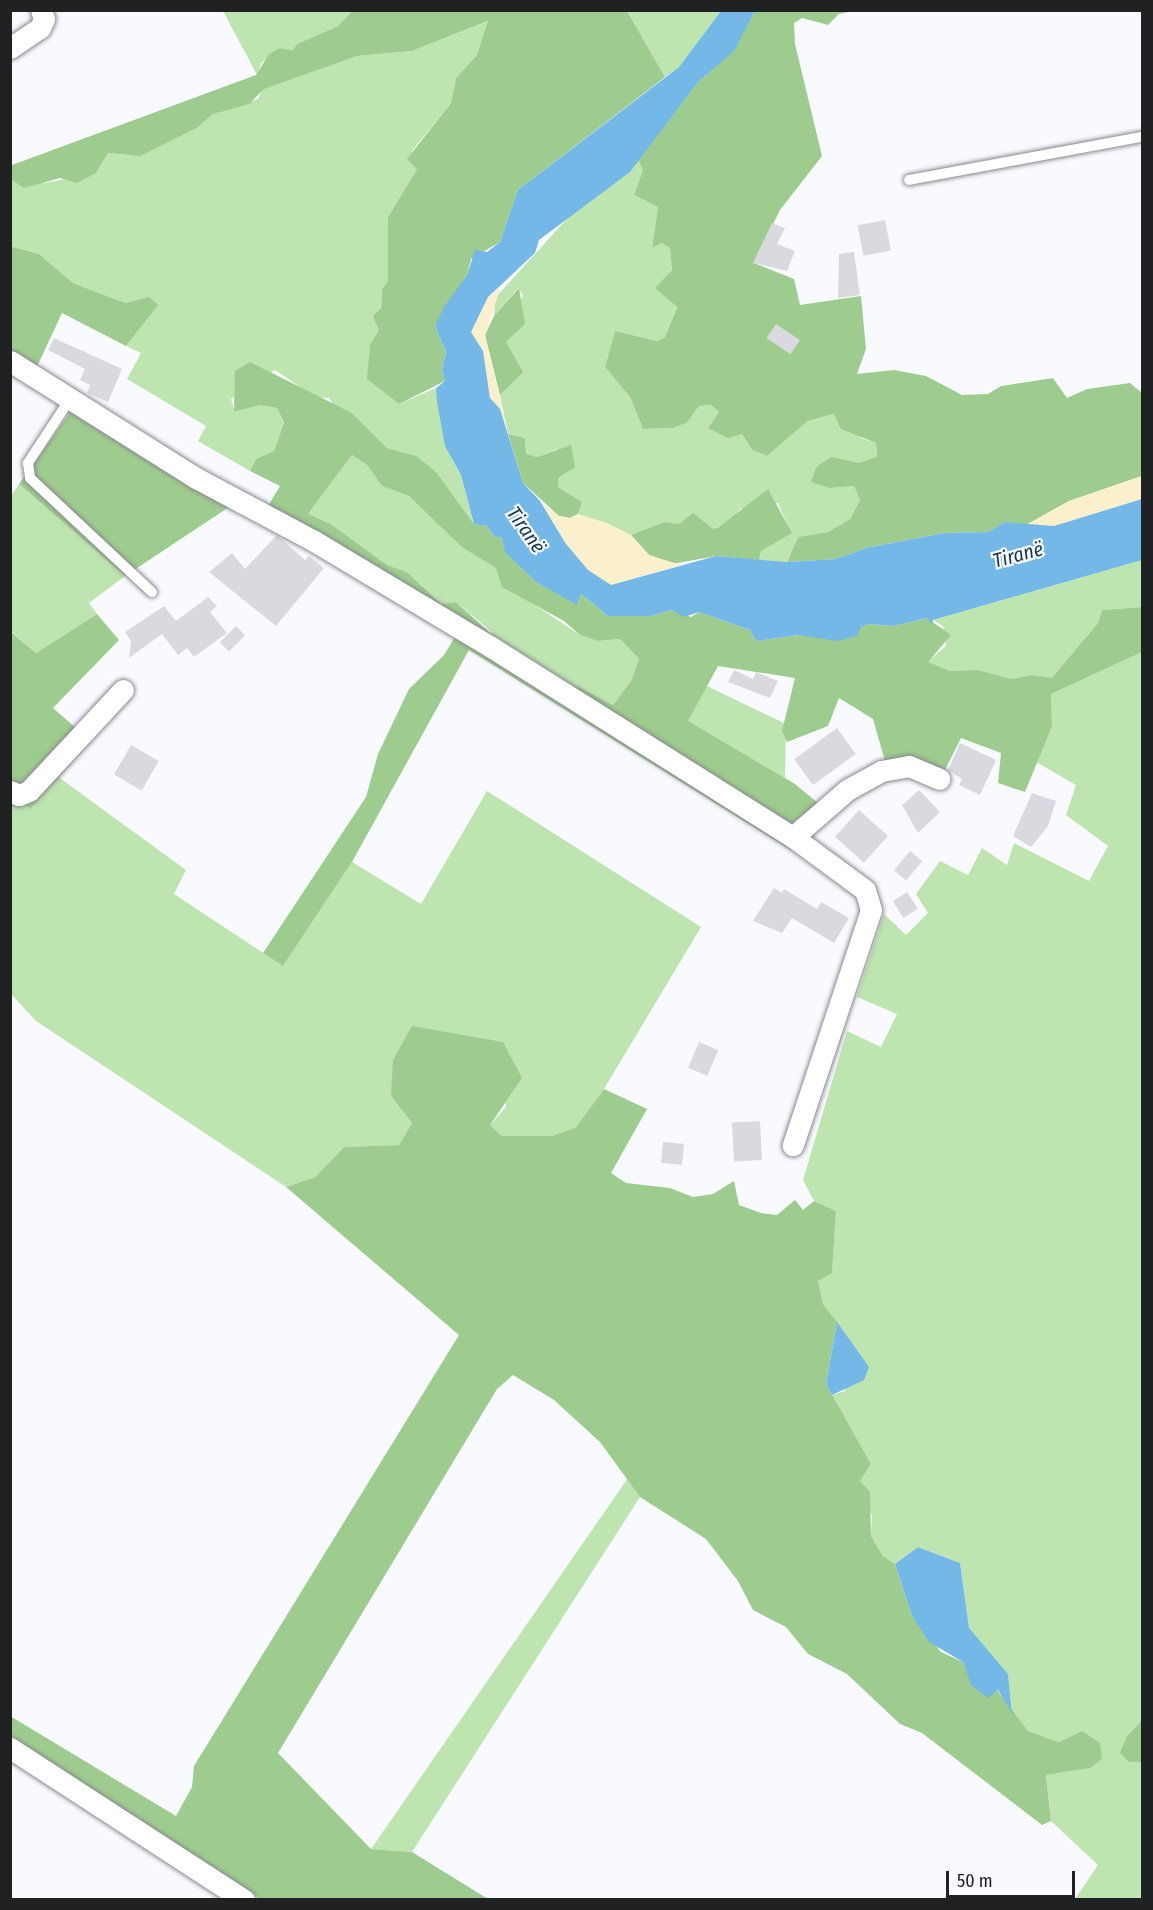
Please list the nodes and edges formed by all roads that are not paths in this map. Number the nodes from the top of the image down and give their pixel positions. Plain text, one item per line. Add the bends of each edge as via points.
1 (40, 10) edge
2 (10, 48) edge
3 (1143, 137) edge
4 (909, 180) dead end
5 (10, 361) edge
6 (70, 399) junction
7 (153, 592) dead end
8 (123, 690) dead end
9 (939, 779) dead end
10 (10, 791) edge
11 (793, 837) junction
12 (793, 1145) dead end
13 (10, 1748) edge
14 (244, 1899) edge

1 - 2 street via 44,19 40,28
3 - 4 lane
5 - 6 street
6 - 7 lane via 28,463 30,478
6 - 11 street via 196,478 314,540 481,641
8 - 10 street via 29,791 19,795
9 - 11 street via 909,766 881,771 847,790
11 - 12 street via 865,890 872,903
13 - 14 street

